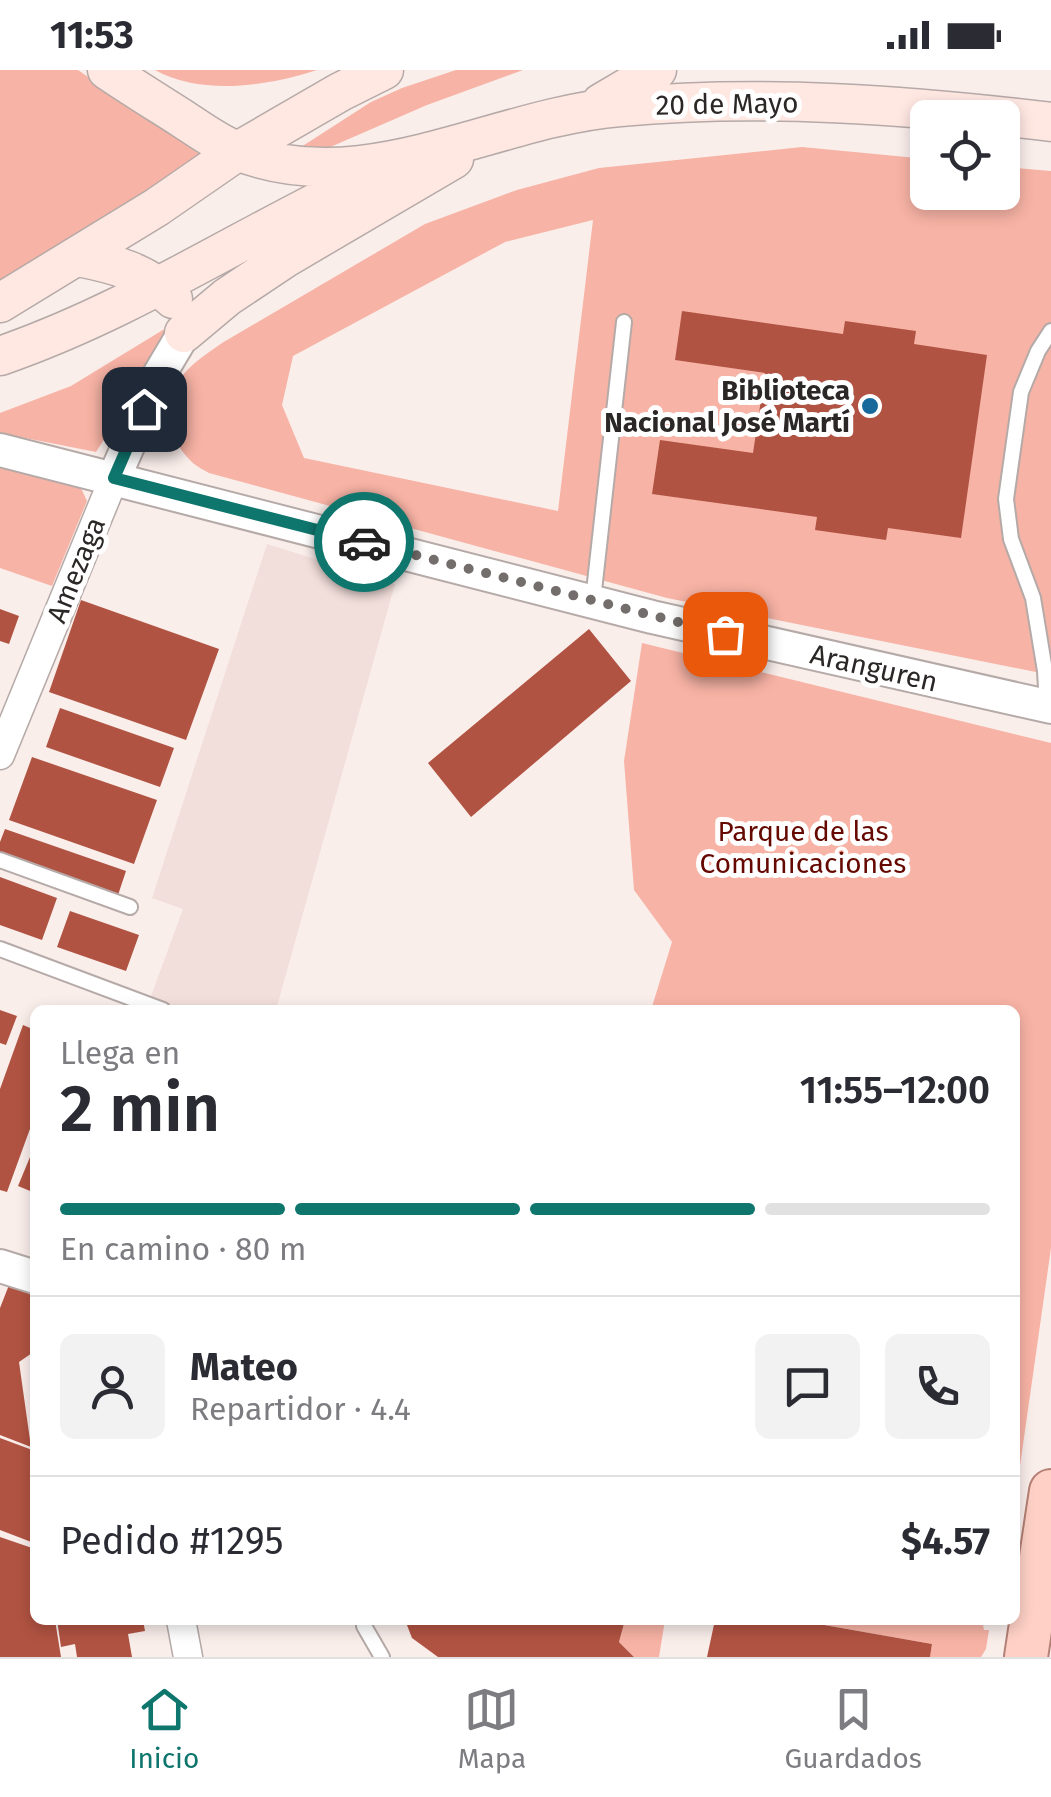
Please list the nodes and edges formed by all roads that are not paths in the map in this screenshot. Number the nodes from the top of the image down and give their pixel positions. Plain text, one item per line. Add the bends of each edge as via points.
1 (107, 70) edge
2 (384, 70) edge
3 (657, 70) edge
4 (775, 70) edge
5 (833, 103) junction
6 (590, 109) junction
7 (1051, 122) edge
8 (502, 132) junction
9 (238, 152) junction
10 (409, 157) junction
11 (78, 257) junction
12 (160, 285) junction
13 (0, 303) edge
14 (624, 322) dead end
15 (1051, 331) edge
16 (184, 333) junction
17 (0, 356) edge
18 (0, 450) edge
19 (114, 478) junction
20 (593, 601) junction
21 (1049, 706) edge
22 (0, 755) edge
23 (0, 860) edge
24 (130, 906) dead end
25 (0, 949) edge
26 (149, 1005) edge
27 (0, 1266) edge
28 (30, 1275) edge
29 (1051, 1491) edge
30 (1035, 1563) edge
31 (181, 1625) edge
32 (364, 1625) edge
33 (188, 1657) edge
34 (382, 1657) edge
35 (1026, 1657) edge

1 - 9 main road, 20 de Mayo
2 - 9 main road
3 - 6 main road
4 - 5 main road
5 - 6 main road, 20 de Mayo via 692,100
5 - 7 main road, 20 de Mayo
6 - 8 main road, 20 de Mayo
8 - 10 main road, 20 de Mayo
8 - 16 main road via 287,257
9 - 10 main road, 20 de Mayo via 309,167
9 - 11 main road
10 - 12 main road, 20 de Mayo
11 - 12 main road via 123,266
11 - 13 main road
12 - 16 main road via 180,307
12 - 17 main road, 20 de Mayo
14 - 20 lane
15 - 21 lane via 1020,392 1006,499 1011,539 1033,598
16 - 19 street, Amezaga
18 - 19 street, Aranguren
19 - 20 street, Aranguren
19 - 22 street, Amezaga
20 - 21 street, Aranguren
23 - 24 lane
25 - 26 lane
27 - 28 street
29 - 30 main road
30 - 35 main road
31 - 33 street
32 - 34 lane

